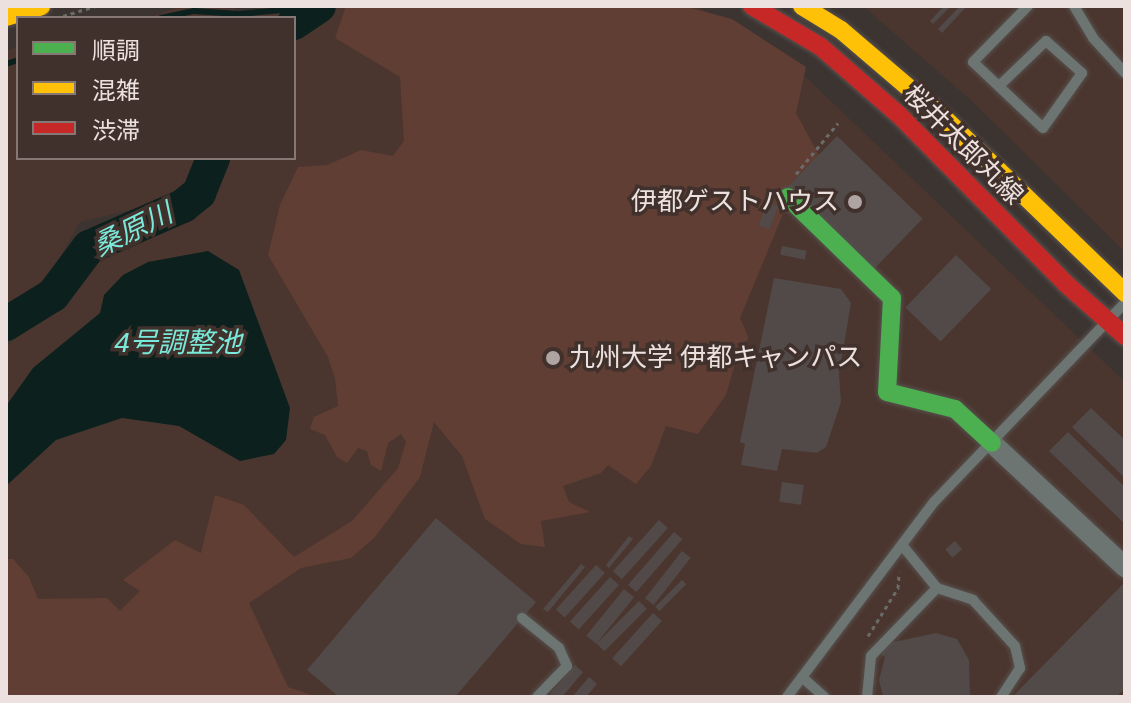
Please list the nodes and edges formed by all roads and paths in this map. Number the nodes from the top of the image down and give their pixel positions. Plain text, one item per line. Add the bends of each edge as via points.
1 (41, 6) edge
2 (96, 6) edge
3 (752, 6) edge
4 (802, 6) edge
5 (1028, 6) edge
6 (1074, 6) edge
7 (63, 16) edge
8 (6, 17) edge
9 (1125, 73) edge
10 (999, 86) junction
11 (838, 123) dead end
12 (788, 197) joint
13 (1125, 293) edge
14 (1125, 303) edge
15 (1108, 320) junction
16 (1125, 336) edge
17 (992, 443) junction
18 (902, 545) junction
19 (1125, 567) edge
20 (937, 588) junction
21 (522, 618) dead end
22 (802, 677) junction
23 (537, 697) edge
24 (787, 697) edge
25 (824, 697) edge
26 (867, 697) edge
27 (1001, 697) edge

1 - 8 main road
2 - 7 path
3 - 15 main road, 桜井太郎丸線 via 843,66
4 - 13 main road, 桜井太郎丸線 via 841,30 944,118
5 - 10 lane via 973,62
6 - 9 lane via 1093,38
10 - 10 lane via 1046,41 1082,73 1043,128
11 - 12 path via 799,164
12 - 17 main road via 892,298 887,392 955,409
14 - 15 lane
15 - 16 main road, 桜井太郎丸線
15 - 17 lane
17 - 18 lane
17 - 19 street
18 - 20 lane
18 - 22 lane
20 - 26 lane via 871,656
20 - 27 lane via 973,600 1015,646 1020,668
21 - 23 lane via 559,648 567,666
22 - 24 lane
22 - 25 lane

